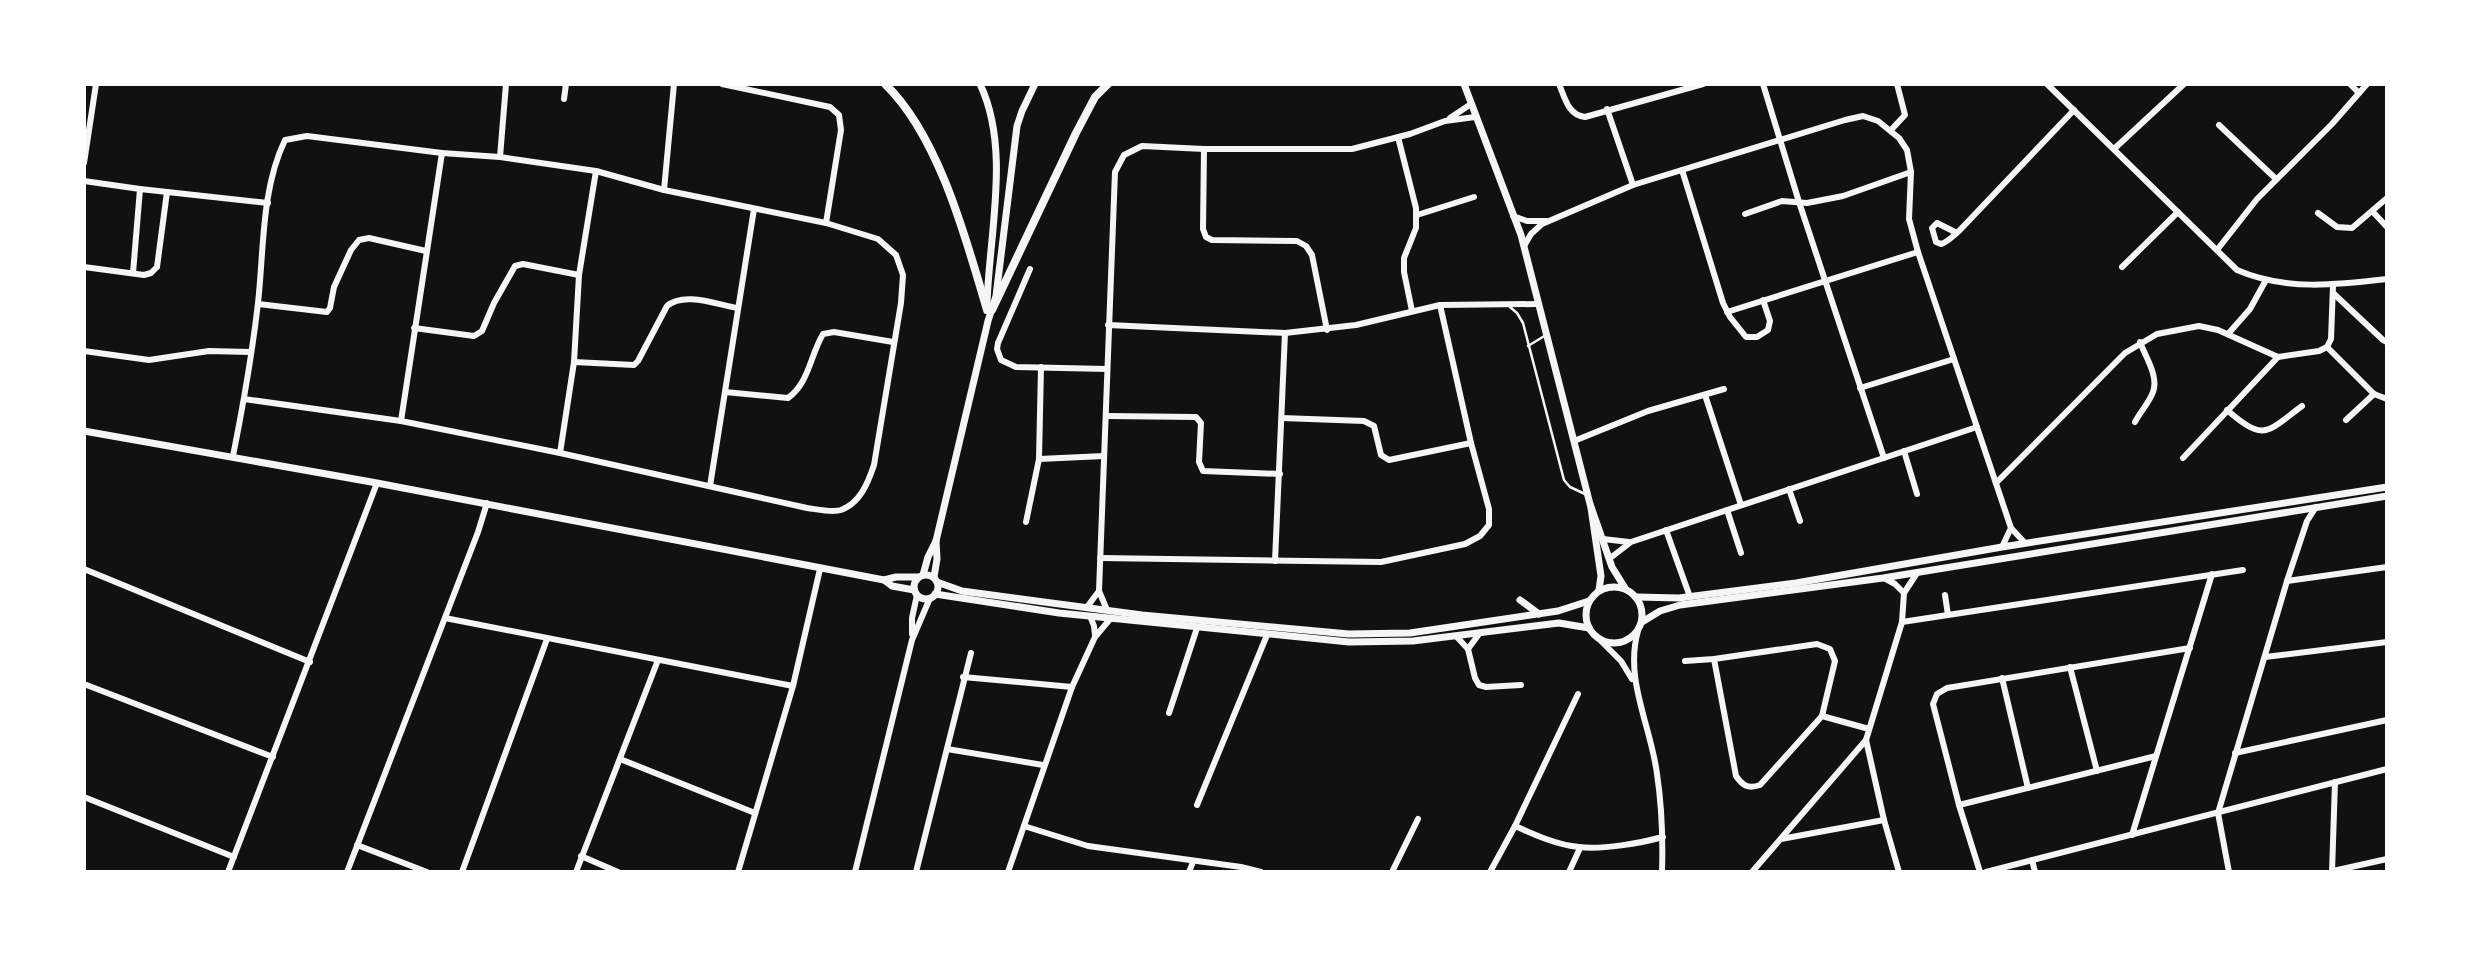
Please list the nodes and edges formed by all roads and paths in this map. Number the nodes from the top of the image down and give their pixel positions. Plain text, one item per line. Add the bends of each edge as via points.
1 (96, 84) edge
2 (506, 84) edge
3 (566, 84) edge
4 (674, 84) edge
5 (722, 84) edge
6 (885, 84) edge
7 (980, 84) edge
8 (1035, 84) edge
9 (1108, 84) edge
10 (1464, 84) edge
11 (1559, 84) edge
12 (1703, 84) edge
13 (1763, 84) edge
14 (1897, 84) edge
15 (2047, 84) edge
16 (2184, 84) edge
17 (2350, 84) edge
18 (2367, 84) edge
19 (2359, 93) junction
20 (564, 99) dead end
21 (1471, 104) junction
22 (1606, 109) junction
23 (2074, 110) junction
24 (1475, 117) junction
25 (1446, 121) junction
26 (2219, 125) dead end
27 (1891, 130) junction
28 (1398, 137) junction
29 (1781, 141) junction
30 (1204, 149) junction
31 (2114, 149) junction
32 (442, 153) junction
33 (500, 157) junction
34 (84, 163) edge
35 (1682, 170) junction
36 (596, 171) junction
37 (1911, 172) junction
38 (2276, 179) junction
39 (84, 181) edge
40 (1633, 185) junction
41 (140, 189) junction
42 (664, 190) junction
43 (167, 192) junction
44 (1474, 197) dead end
45 (2387, 198) edge
46 (1799, 202) junction
47 (268, 203) junction
48 (754, 209) junction
49 (2178, 212) junction
50 (2373, 212) junction
51 (2318, 213) dead end
52 (1745, 214) dead end
53 (1417, 215) junction
54 (1514, 216) junction
55 (1549, 220) junction
56 (826, 223) junction
57 (2387, 227) edge
58 (1957, 233) dead end
59 (1524, 246) junction
60 (426, 250) junction
61 (2217, 250) junction
62 (1918, 252) junction
63 (84, 267) edge
64 (2122, 267) dead end
65 (1030, 269) dead end
66 (133, 273) junction
67 (579, 275) junction
68 (2387, 279) edge
69 (2266, 280) junction
70 (1825, 281) junction
71 (2333, 289) junction
72 (1763, 300) junction
73 (1538, 303) junction
74 (258, 304) junction
75 (1504, 304) junction
76 (1440, 305) junction
77 (738, 308) junction
78 (990, 310) junction
79 (1412, 310) junction
80 (1727, 312) junction
81 (1108, 325) junction
82 (414, 328) junction
83 (1327, 330) junction
84 (1285, 333) junction
85 (2228, 334) junction
86 (1546, 335) junction
87 (893, 342) junction
88 (2140, 342) junction
89 (2387, 342) edge
90 (1528, 346) junction
91 (2327, 347) junction
92 (84, 351) edge
93 (250, 352) junction
94 (2278, 357) junction
95 (1954, 359) junction
96 (574, 362) junction
97 (1041, 367) junction
98 (1107, 369) junction
99 (1860, 388) junction
100 (1724, 389) dead end
101 (725, 392) junction
102 (2374, 394) junction
103 (1705, 395) junction
104 (244, 399) junction
105 (2387, 399) edge
106 (2302, 406) dead end
107 (2227, 411) junction
108 (1106, 416) junction
109 (1282, 418) junction
110 (2346, 420) dead end
111 (401, 421) junction
112 (2135, 422) dead end
113 (1977, 427) junction
114 (84, 431) edge
115 (1574, 441) junction
116 (1471, 443) junction
117 (1904, 451) junction
118 (560, 453) junction
119 (233, 456) junction
120 (1104, 456) junction
121 (1884, 458) junction
122 (2183, 458) dead end
123 (1040, 459) junction
124 (1280, 474) junction
125 (377, 483) junction
126 (1996, 483) junction
127 (710, 486) junction
128 (2387, 487) edge
129 (1789, 489) junction
130 (1917, 494) dead end
131 (1588, 495) junction
132 (2387, 496) edge
133 (487, 503) junction
134 (1590, 504) junction
135 (1741, 505) junction
136 (2316, 507) junction
137 (1727, 510) junction
138 (2297, 510) junction
139 (1800, 521) dead end
140 (2307, 521) junction
141 (1026, 522) dead end
142 (2011, 528) junction
143 (1666, 530) junction
144 (1603, 539) junction
145 (936, 541) junction
146 (1631, 542) junction
147 (2025, 543) junction
148 (2002, 547) junction
149 (1741, 553) dead end
150 (1100, 558) junction
151 (1609, 559) junction
152 (1275, 561) junction
153 (2387, 567) edge
154 (84, 569) edge
155 (820, 569) junction
156 (2243, 570) dead end
157 (1919, 571) junction
158 (2212, 575) junction
159 (921, 576) junction
160 (1883, 578) junction
161 (884, 580) junction
162 (935, 580) junction
163 (2287, 582) junction
164 (1625, 588) junction
165 (1599, 590) junction
166 (1098, 591) junction
167 (916, 593) junction
168 (1904, 593) junction
169 (1945, 595) dead end
170 (932, 596) junction
171 (1637, 597) junction
172 (1689, 597) junction
173 (1520, 600) dead end
174 (1589, 601) junction
175 (1087, 607) junction
176 (1107, 610) junction
177 (1539, 614) junction
178 (1948, 615) junction
179 (1090, 616) junction
180 (445, 618) junction
181 (1111, 618) junction
182 (1642, 622) junction
183 (1902, 622) junction
184 (1196, 628) junction
185 (1589, 628) junction
186 (1638, 631) junction
187 (1479, 634) junction
188 (1267, 635) junction
189 (1456, 636) junction
190 (1095, 637) junction
191 (548, 639) junction
192 (1599, 639) junction
193 (912, 640) junction
194 (2387, 642) edge
195 (2190, 648) junction
196 (1468, 649) junction
197 (971, 653) dead end
198 (2265, 657) junction
199 (1714, 659) junction
200 (658, 660) junction
201 (1685, 661) dead end
202 (310, 662) junction
203 (2070, 667) junction
204 (963, 677) junction
205 (2002, 678) junction
206 (84, 684) edge
207 (1521, 685) dead end
208 (793, 686) junction
209 (1072, 687) junction
210 (1636, 687) junction
211 (1578, 694) dead end
212 (1169, 713) dead end
213 (1822, 716) junction
214 (2387, 720) edge
215 (1869, 729) junction
216 (1866, 740) junction
217 (947, 749) junction
218 (2235, 753) junction
219 (2156, 756) junction
220 (273, 757) junction
221 (620, 759) junction
222 (1043, 765) junction
223 (2387, 769) edge
224 (2097, 771) junction
225 (2334, 782) junction
226 (2028, 788) junction
227 (84, 797) edge
228 (1197, 805) dead end
229 (1959, 805) junction
230 (755, 813) junction
231 (2218, 813) junction
232 (1418, 819) dead end
233 (1884, 820) junction
234 (1024, 826) junction
235 (1515, 827) junction
236 (2132, 835) junction
237 (1663, 837) junction
238 (1781, 839) junction
239 (357, 845) junction
240 (1580, 848) junction
241 (581, 856) junction
242 (234, 857) junction
243 (2387, 859) edge
244 (2032, 860) junction
245 (1193, 862) junction
246 (2332, 871) edge
247 (228, 872) edge
248 (346, 872) edge
249 (427, 872) edge
250 (462, 872) edge
251 (576, 872) edge
252 (618, 872) edge
253 (738, 872) edge
254 (855, 872) edge
255 (916, 872) edge
256 (1008, 872) edge
257 (1189, 872) edge
258 (1261, 872) edge
259 (1392, 872) edge
260 (1490, 872) edge
261 (1569, 872) edge
262 (1662, 872) edge
263 (1752, 872) edge
264 (1899, 872) edge
265 (1980, 872) edge
266 (1986, 872) edge
267 (2035, 872) edge
268 (2229, 872) edge

1 - 34 street
2 - 33 street
3 - 20 street
4 - 42 street
5 - 56 street via 830,107 839,115 841,130
6 - 78 main road via 934,157
7 - 78 street via 997,145
8 - 78 street via 1017,126 1000,271
9 - 78 main road via 1076,132
10 - 21 street
11 - 22 street via 1577,116
12 - 22 street
13 - 29 street
14 - 27 street via 1905,115
15 - 23 street
16 - 31 street
17 - 19 street
18 - 19 street
19 - 38 street
21 - 24 street
21 - 25 street
22 - 40 street
23 - 31 street
23 - 58 street
24 - 25 street
24 - 54 street
25 - 28 street
26 - 38 street
27 - 29 street via 1863,116
27 - 37 street via 1907,150
28 - 30 street via 1352,149
28 - 53 street
29 - 35 street
29 - 46 street
30 - 81 street via 1142,146 1118,163
30 - 83 street via 1206,237 1297,241 1306,246 1312,255
31 - 49 street
32 - 33 street
32 - 47 street via 307,135 285,141
32 - 60 street
33 - 36 street
35 - 40 street
35 - 80 street
36 - 42 street
36 - 67 street
37 - 46 street via 1843,195
37 - 62 street via 1909,219
38 - 61 street
39 - 41 street
40 - 55 street
41 - 43 street
41 - 66 street
42 - 48 street
43 - 47 street
43 - 66 street via 157,267 148,274
44 - 53 street
45 - 50 street
46 - 52 street via 1782,201
46 - 70 street
47 - 74 street
48 - 56 street
48 - 77 street
49 - 61 street
49 - 64 street
50 - 51 street via 2347,229 2337,228
50 - 57 street
53 - 79 street via 1412,244 1404,258
54 - 55 street via 1534,222
54 - 59 street
55 - 59 street
56 - 87 street via 878,239 896,255 903,275
59 - 73 street
60 - 74 street via 359,240 334,287 327,312
60 - 82 street
61 - 69 street via 2238,270
62 - 70 street
62 - 95 street
63 - 66 street
65 - 97 street via 997,349 1009,365
67 - 82 street via 515,266 482,331 474,336
67 - 96 street
68 - 71 street
69 - 71 street
69 - 85 street via 2250,309
70 - 72 street
70 - 99 street
71 - 89 street
71 - 91 street
72 - 80 street
72 - 80 street via 1770,326 1757,337 1744,335
73 - 75 street
73 - 86 street
74 - 93 street
75 - 76 street
75 - 90 lane via 1520,318
76 - 79 street
76 - 116 street
77 - 96 street via 673,300 634,365
77 - 101 street
78 - 145 street
79 - 83 street
81 - 84 street
81 - 98 street
82 - 111 street
83 - 84 street
84 - 109 street
85 - 88 street via 2199,326 2160,332
85 - 94 street
86 - 90 lane
86 - 115 street
87 - 101 street via 823,334 805,379 788,398
87 - 127 street via 874,465 868,485 855,501 840,511 807,508
88 - 112 street via 2155,384
88 - 126 street
90 - 131 lane via 1564,480 1570,488
91 - 94 street
91 - 102 street
92 - 93 street via 149,359 209,351
93 - 104 street
94 - 107 street
95 - 99 street
95 - 113 street
96 - 118 street
97 - 98 street
97 - 123 street
98 - 108 street
99 - 121 street
100 - 103 street
101 - 127 street
102 - 105 street
102 - 110 street
103 - 115 street via 1648,411
103 - 135 street
104 - 111 street
104 - 119 street
106 - 107 street via 2265,431 2251,430
107 - 122 street
108 - 120 street
108 - 124 street via 1196,417 1201,423 1199,463 1203,471
109 - 116 street via 1371,423 1381,455 1389,460
109 - 124 street
111 - 118 street
113 - 117 street
113 - 126 street
114 - 119 street
115 - 131 street
116 - 152 street via 1489,509 1489,525 1480,536 1465,544 1381,562
117 - 121 street
117 - 130 street
118 - 127 street
119 - 125 street
120 - 123 street
120 - 150 street
121 - 129 street
123 - 141 street
124 - 152 street
125 - 133 street
125 - 202 street
126 - 142 street
128 - 147 street
129 - 135 street
129 - 139 street
131 - 134 street
132 - 136 street
133 - 155 street
133 - 180 street
134 - 144 street
134 - 165 street
135 - 137 street
136 - 138 street
136 - 140 street
137 - 143 street
137 - 149 street
138 - 140 street
138 - 157 street
140 - 163 street
142 - 147 street
142 - 148 street
143 - 146 street
143 - 172 street
144 - 146 street
144 - 151 street
145 - 159 street
145 - 162 street
146 - 151 street
147 - 148 street
148 - 172 street
150 - 152 street
150 - 166 street
151 - 164 street
153 - 163 street
154 - 202 street
155 - 161 street
155 - 208 street
156 - 158 street
157 - 160 street
157 - 168 street
158 - 178 street
158 - 195 street
159 - 161 street
159 - 162 street
159 - 167 street via 914,583
160 - 168 street
160 - 182 street via 1680,605
161 - 167 street
162 - 170 street
162 - 175 street via 962,591
163 - 198 street
164 - 165 street
164 - 171 street
165 - 174 street
166 - 175 street
166 - 176 street
167 - 170 street via 923,598
167 - 193 street
168 - 183 street
169 - 178 street
170 - 179 street
170 - 193 street
171 - 172 street
171 - 182 street
173 - 177 street
174 - 177 street
174 - 185 street
175 - 176 street
176 - 177 street via 1380,634
178 - 183 street
179 - 181 street
179 - 190 street
180 - 191 street
180 - 239 street
181 - 184 street
181 - 190 street
182 - 186 street
183 - 215 street
184 - 188 street
184 - 212 street
185 - 187 street via 1559,624
185 - 192 street
186 - 192 street via 1615,643
186 - 210 street via 1633,659
187 - 189 street
187 - 196 street
188 - 189 street via 1381,643
188 - 228 street
189 - 196 street
190 - 209 street
191 - 200 street
191 - 250 street
192 - 210 street
193 - 254 street
194 - 198 street
195 - 203 street
195 - 219 street
196 - 207 street via 1479,685
197 - 204 street
198 - 218 street
199 - 201 street
199 - 213 street via 1817,644 1830,649 1835,661
199 - 213 street via 1736,776 1742,785 1760,785
200 - 208 street
200 - 221 street
202 - 220 street
203 - 205 street
203 - 224 street
204 - 209 street
204 - 217 street
205 - 226 street
205 - 229 street via 1947,688 1937,694 1933,704
206 - 220 street
208 - 230 street
209 - 222 street
210 - 237 street via 1657,773
211 - 235 street
213 - 215 street
214 - 218 street
215 - 216 street
216 - 233 street
216 - 238 street
217 - 222 street
217 - 255 street
218 - 231 street
219 - 224 street
219 - 236 street
220 - 242 street
221 - 230 street
221 - 241 street
222 - 234 street
223 - 225 street
224 - 226 street
225 - 231 street
225 - 246 street
226 - 229 street
227 - 242 street
229 - 265 street
230 - 253 street
231 - 236 street
231 - 268 street
232 - 259 street
233 - 238 street
233 - 264 street
234 - 245 street via 1081,844
234 - 256 street
235 - 240 street
235 - 260 street
236 - 244 street
237 - 240 street
237 - 262 street
238 - 263 street
239 - 248 street
239 - 249 street
240 - 261 street
241 - 251 street
241 - 252 street
242 - 247 street
243 - 246 street
244 - 266 street
244 - 267 street
245 - 257 street
245 - 258 street

